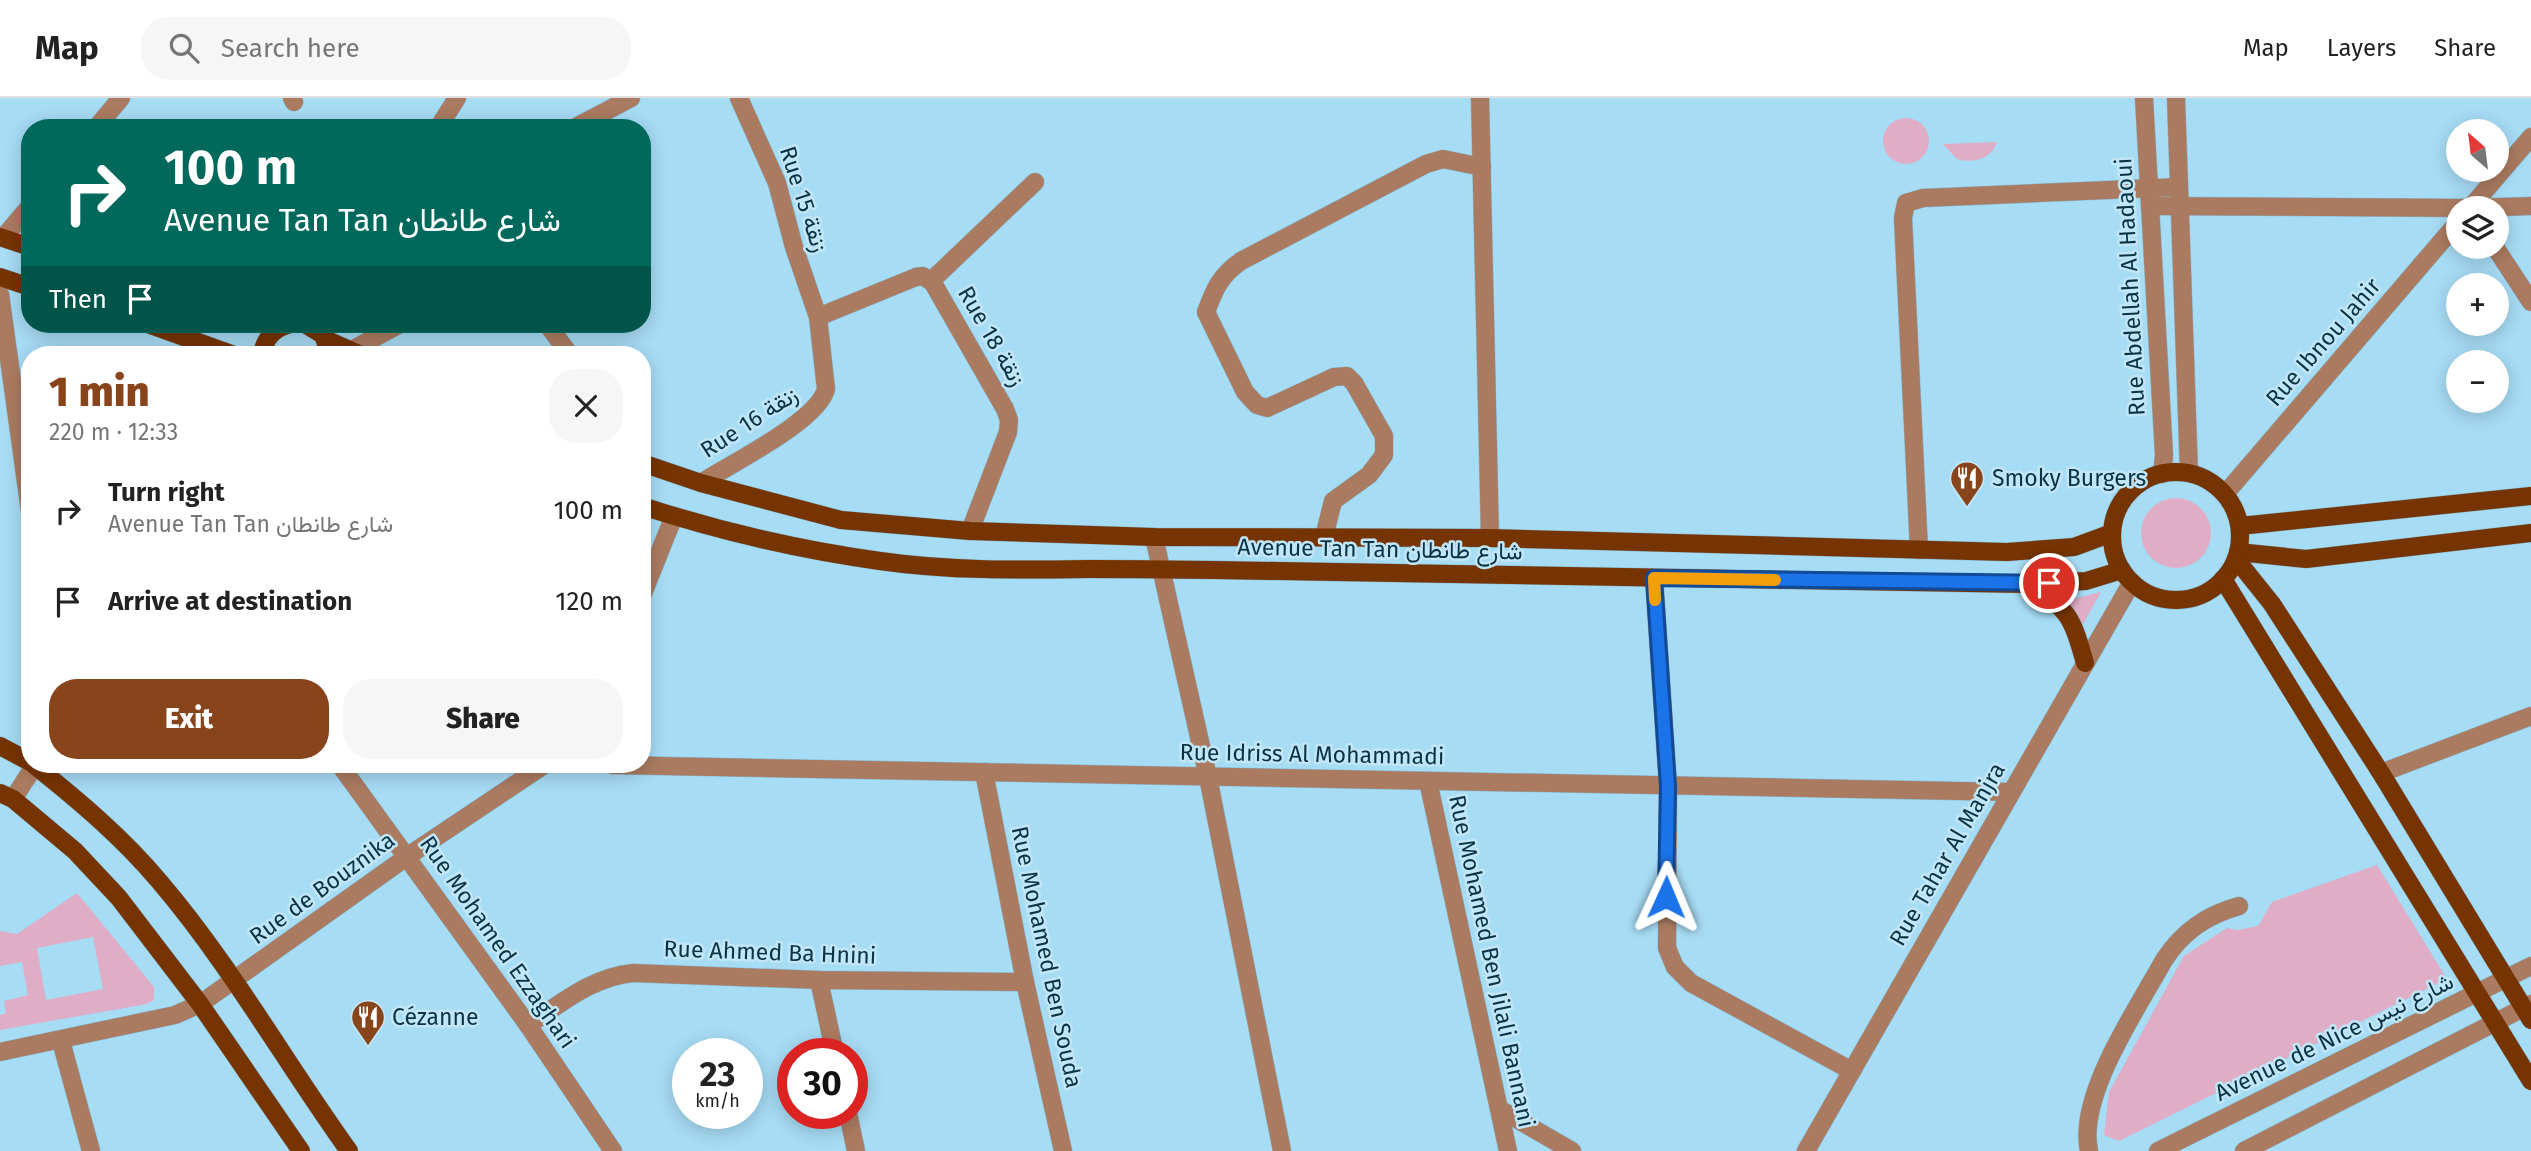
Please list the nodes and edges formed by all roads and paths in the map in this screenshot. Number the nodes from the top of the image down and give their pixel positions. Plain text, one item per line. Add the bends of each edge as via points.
1 (121, 98) edge
2 (457, 98) edge
3 (631, 98) edge
4 (739, 98) edge
5 (1480, 98) edge
6 (2144, 98) edge
7 (2176, 98) edge
8 (104, 119) edge
9 (444, 119) edge
10 (591, 119) edge
11 (2531, 137) edge
12 (1482, 167) junction
13 (1035, 183) dead end
14 (2179, 187) junction
15 (2480, 196) edge
16 (2150, 197) junction
17 (2180, 206) junction
18 (2531, 206) edge
19 (2509, 207) edge
20 (2446, 208) edge
21 (21, 216) edge
22 (2446, 237) edge
23 (1, 238) edge
24 (21, 244) edge
25 (2503, 259) edge
26 (0, 277) edge
27 (931, 281) junction
28 (21, 284) edge
29 (0, 294) edge
30 (2531, 302) edge
31 (818, 317) junction
32 (173, 333) edge
33 (386, 333) edge
34 (320, 335) edge
35 (209, 346) edge
36 (342, 346) edge
37 (367, 346) edge
38 (21, 446) edge
39 (651, 466) edge
40 (2189, 473) junction
41 (2162, 474) junction
42 (701, 483) junction
43 (2225, 494) junction
44 (2531, 496) edge
45 (651, 509) edge
46 (674, 516) junction
47 (2239, 526) junction
48 (970, 531) junction
49 (2112, 533) junction
50 (2531, 533) edge
51 (1154, 537) junction
52 (1324, 537) junction
53 (1490, 538) junction
54 (1919, 550) junction
55 (2237, 556) junction
56 (1163, 569) junction
57 (651, 574) edge
58 (2127, 576) junction
59 (1654, 578) junction
60 (2223, 579) junction
61 (2025, 584) junction
62 (2085, 663) junction
63 (2531, 716) edge
64 (0, 746) edge
65 (21, 757) edge
66 (651, 766) edge
67 (984, 772) junction
68 (25, 773) edge
69 (43, 773) edge
70 (346, 773) edge
71 (532, 773) edge
72 (2381, 773) junction
73 (1208, 777) junction
74 (1428, 781) junction
75 (1668, 786) junction
76 (2011, 792) junction
77 (6, 796) edge
78 (408, 856) junction
79 (2239, 906) dead end
80 (2531, 966) edge
81 (2507, 978) junction
82 (819, 980) junction
83 (233, 981) junction
84 (1025, 982) junction
85 (2479, 993) junction
86 (200, 1004) junction
87 (2529, 1011) edge
88 (2496, 1022) junction
89 (528, 1025) junction
90 (832, 1038) edge
91 (61, 1041) junction
92 (0, 1052) edge
93 (1852, 1070) junction
94 (2531, 1081) edge
95 (1501, 1110) junction
96 (851, 1129) edge
97 (91, 1151) edge
98 (300, 1151) edge
99 (349, 1151) edge
100 (613, 1151) edge
101 (856, 1151) edge
102 (1063, 1151) edge
103 (1283, 1151) edge
104 (1508, 1151) edge
105 (1572, 1151) edge
106 (1805, 1151) edge
107 (2089, 1151) edge
108 (2158, 1151) edge
109 (2244, 1151) edge

1 - 8 street
2 - 9 street
3 - 10 street
4 - 31 street, Rue 15 زنقة via 776,183
5 - 12 street
6 - 16 street, Rue Abdellah Al Hadaoui
7 - 14 street
11 - 15 street
12 - 52 street via 1443,159 1426,164 1241,261 1224,273 1213,293 1206,312 1245,392 1257,405 1266,408 1334,377 1347,376 1384,436 1384,455 1369,475 1333,501
12 - 53 street
13 - 27 street
14 - 16 street
14 - 17 street
16 - 17 street
16 - 41 street, Rue Abdellah Al Hadaoui
16 - 54 street via 1923,198 1906,203 1903,218
17 - 20 street
17 - 40 street
18 - 19 street
21 - 23 street
22 - 43 street, Rue Ibnou Jahir
23 - 24 main road
25 - 30 street
26 - 28 main road
27 - 31 street, Rue 18 زنقة via 916,277
27 - 48 street, Rue 18 زنقة via 1009,420 1005,444
29 - 38 street
31 - 42 street, Rue 16 زنقة via 824,398 793,427
32 - 35 main road
33 - 37 street
34 - 36 main road
39 - 42 main road, Avenue Tan Tan شارع طانطان
40 - 41 main road
40 - 43 main road
41 - 49 main road via 2127,495
42 - 48 main road, Avenue Tan Tan شارع طانطان via 841,520
43 - 47 main road
44 - 47 main road
45 - 46 main road, Avenue Tan Tan شارع طانطان
46 - 56 main road, Avenue Tan Tan شارع طانطان via 779,543 882,562 1029,570
46 - 57 street
47 - 55 main road
48 - 51 main road, Avenue Tan Tan شارع طانطان
49 - 54 main road, Avenue Tan Tan شارع طانطان via 2074,547 2043,551
49 - 58 main road via 2116,559
50 - 55 main road via 2306,559
51 - 52 main road, Avenue Tan Tan شارع طانطان
51 - 56 street
52 - 53 main road, Avenue Tan Tan شارع طانطان
53 - 54 main road, Avenue Tan Tan شارع طانطان
55 - 60 main road
55 - 72 main road
56 - 59 main road, Avenue Tan Tan شارع طانطان
56 - 73 street
58 - 60 main road via 2153,596 2178,600 2203,594
58 - 61 main road, Avenue Tan Tan شارع طانطان
58 - 62 street, Rue Tahar Al Manjra
59 - 61 main road, Avenue Tan Tan شارع طانطان
59 - 75 street
60 - 85 main road
61 - 62 main road via 2049,596 2067,613
62 - 76 street, Rue Tahar Al Manjra
63 - 72 street
64 - 65 main road
66 - 67 street, Rue Idriss Al Mohammadi
67 - 73 street, Rue Idriss Al Mohammadi
67 - 84 street, Rue Mohamed Ben Souda
68 - 77 street
69 - 83 main road via 124,843 187,915
70 - 78 street, Rue Mohamed Ezzaghari
71 - 78 street, Rue de Bouznika
72 - 81 main road
73 - 74 street, Rue Idriss Al Mohammadi
73 - 103 street
74 - 75 street, Rue Idriss Al Mohammadi
74 - 95 street, Rue Mohamed Ben Jilali Bannani
75 - 76 street, Rue Idriss Al Mohammadi
75 - 93 street via 1666,925 1667,948 1675,967 1691,983
76 - 93 street, Rue Tahar Al Manjra
77 - 86 main road via 75,850
78 - 83 street, Rue de Bouznika
78 - 89 street, Rue Mohamed Ezzaghari
79 - 107 street via 2192,928 2164,960 2104,1070 2091,1108
80 - 81 street, Avenue de Nice شارع نيس
81 - 85 street, Avenue de Nice شارع نيس
81 - 87 main road
82 - 84 street, Rue Ahmed Ba Hnini
82 - 89 street, Rue Ahmed Ba Hnini via 659,972 614,975 594,982
82 - 90 street
83 - 86 street, Rue de Bouznika
83 - 99 main road
84 - 102 street, Rue Mohamed Ben Souda
85 - 88 main road
85 - 108 street, Avenue de Nice شارع نيس
86 - 91 street, Rue de Bouznika via 175,1016
86 - 98 main road
87 - 88 street
88 - 94 main road
88 - 109 street
89 - 100 street, Rue Mohamed Ezzaghari
91 - 92 street, Rue de Bouznika
91 - 97 street
93 - 106 street, Rue Tahar Al Manjra
95 - 104 street, Rue Mohamed Ben Jilali Bannani
95 - 105 street
96 - 101 street

